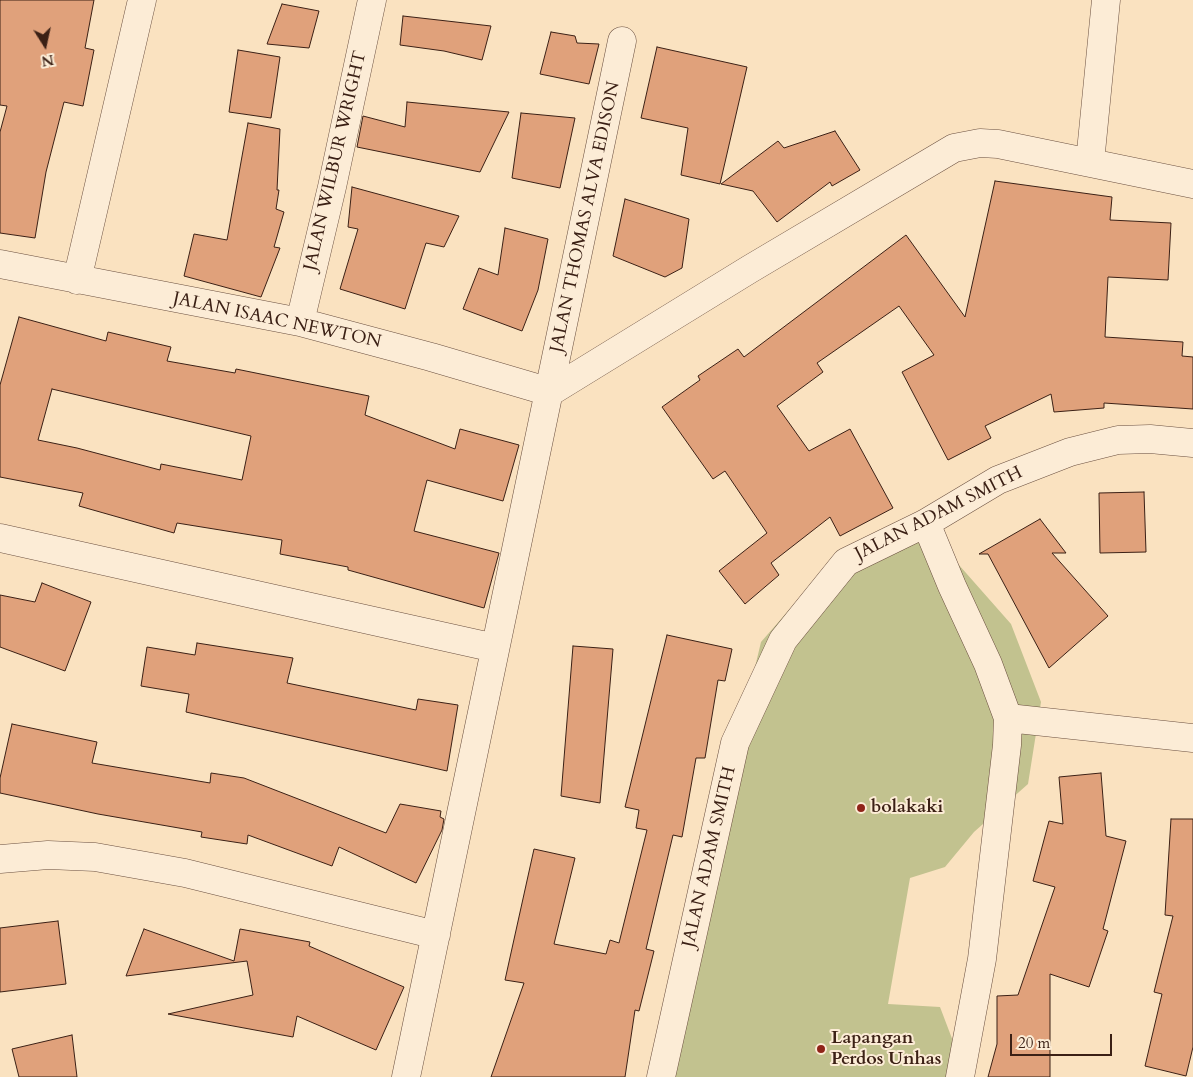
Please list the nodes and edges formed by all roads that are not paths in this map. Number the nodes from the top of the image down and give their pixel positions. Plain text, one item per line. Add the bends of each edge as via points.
1 (142, 0) edge
2 (372, 0) edge
3 (1106, 0) edge
4 (622, 41) dead end
5 (1090, 162) junction
6 (1193, 184) edge
7 (0, 264) edge
8 (76, 280) junction
9 (300, 322) junction
10 (550, 392) junction
11 (1193, 443) edge
12 (926, 523) junction
13 (0, 538) edge
14 (496, 648) junction
15 (1008, 718) junction
16 (1193, 738) edge
17 (0, 859) edge
18 (436, 935) junction
19 (406, 1077) edge
20 (661, 1077) edge
21 (960, 1077) edge

1 - 8 street
2 - 9 street, JALAN WILBUR WRIGHT
3 - 5 street
4 - 10 street, JALAN THOMAS ALVA EDISON
5 - 6 street
5 - 10 street via 998,144 980,143 954,148
7 - 8 street, JALAN ISAAC NEWTON
8 - 9 street, JALAN ISAAC NEWTON
9 - 10 street, JALAN ISAAC NEWTON
10 - 14 street, JALAN THOMAS ALVA EDISON
11 - 12 street, JALAN ADAM SMITH via 1118,440 1070,452 998,480
12 - 15 street
12 - 20 street, JALAN ADAM SMITH via 846,562 783,640 735,743
13 - 14 street
14 - 18 street, JALAN THOMAS ALVA EDISON
15 - 16 street
15 - 21 street via 982,959
17 - 18 street via 48,855 96,857 185,873
18 - 19 street, JALAN THOMAS ALVA EDISON

